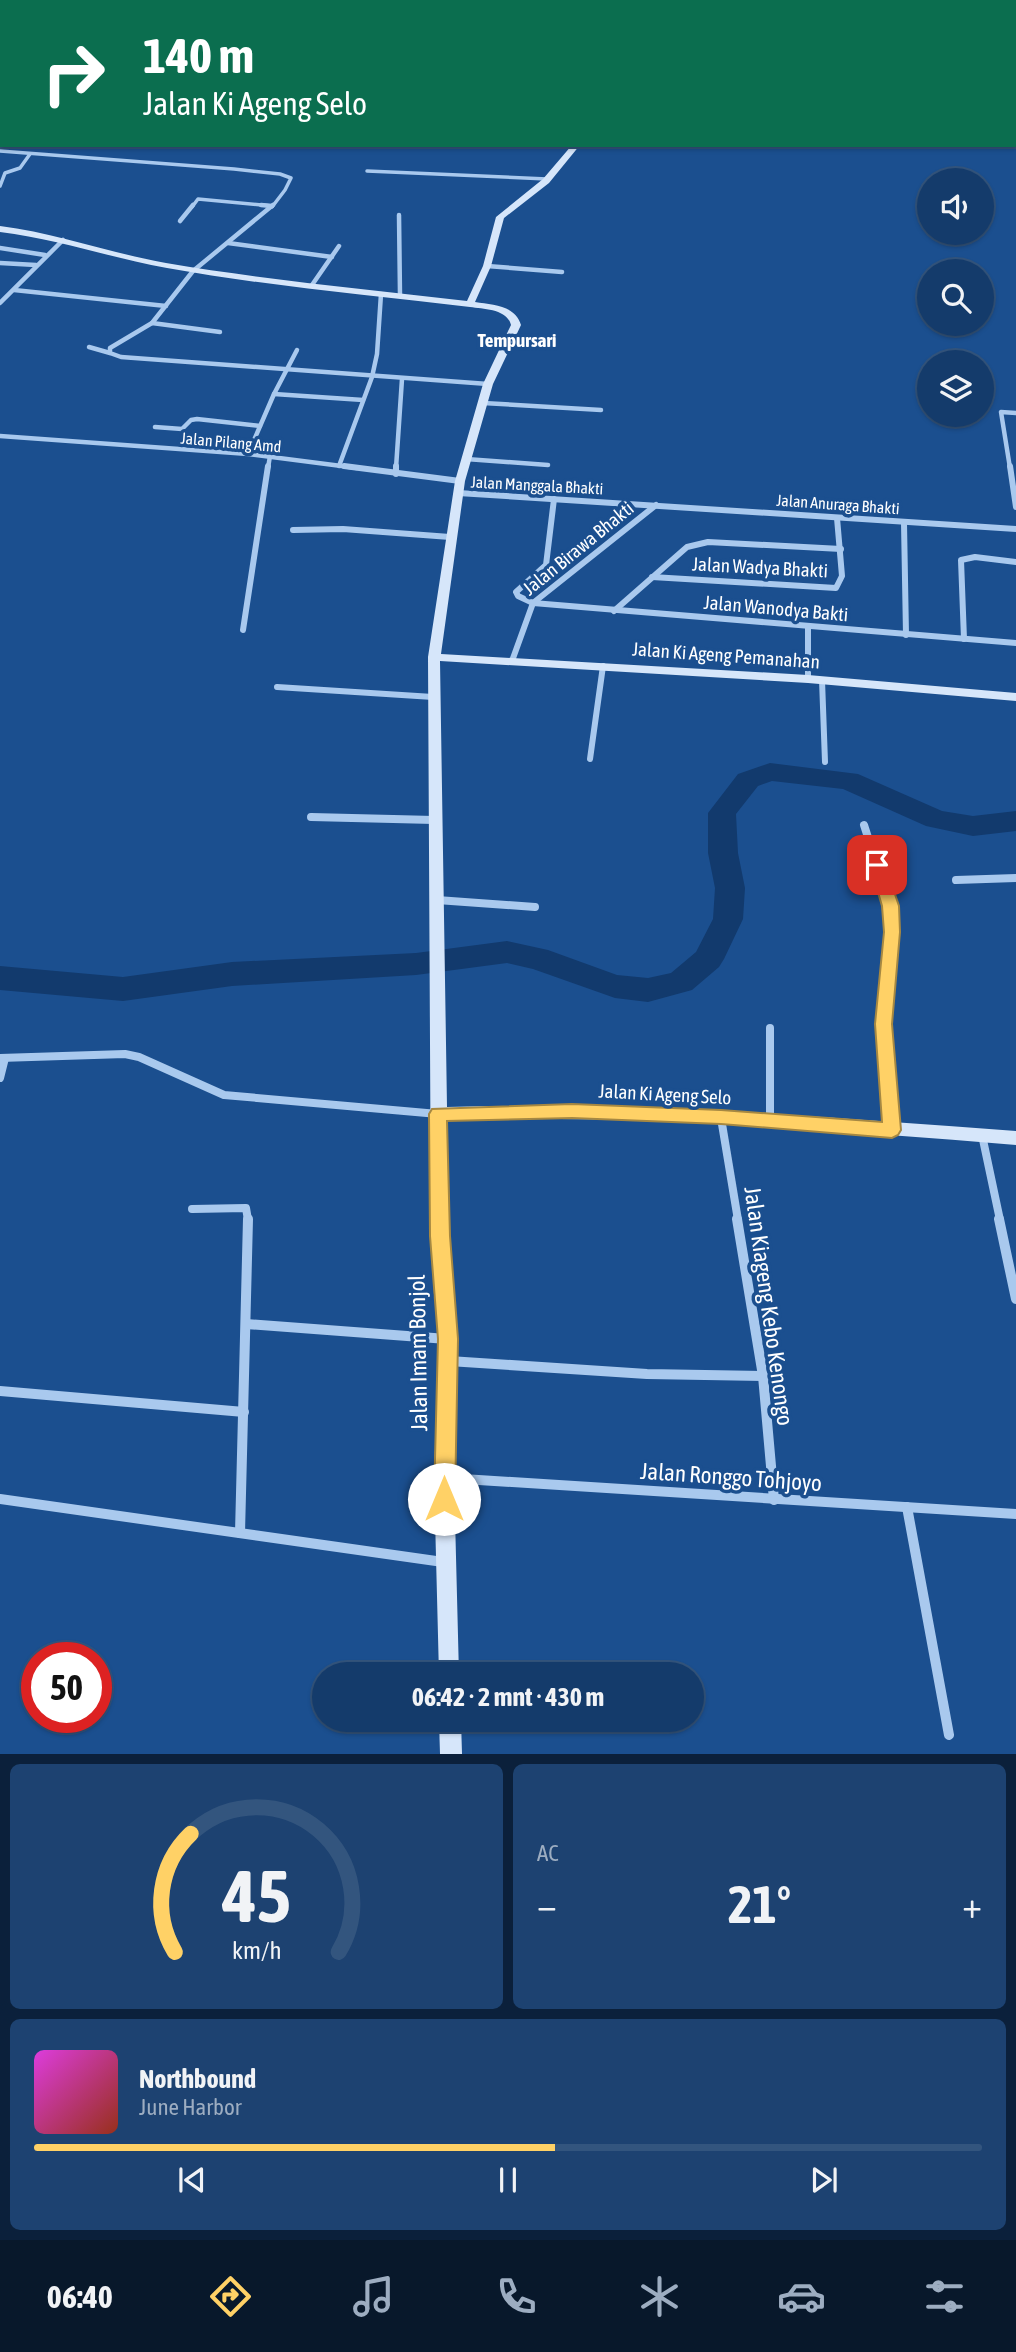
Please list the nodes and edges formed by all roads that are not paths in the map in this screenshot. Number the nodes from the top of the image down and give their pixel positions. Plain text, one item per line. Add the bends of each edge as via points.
1 (574, 147) edge
2 (0, 151) edge
3 (30, 154) junction
4 (367, 171) dead end
5 (547, 179) junction
6 (0, 186) edge
7 (272, 206) junction
8 (398, 215) dead end
9 (180, 220) dead end
10 (0, 229) edge
11 (63, 240) junction
12 (228, 243) junction
13 (339, 246) dead end
14 (0, 248) edge
15 (45, 255) junction
16 (331, 257) junction
17 (0, 263) edge
18 (37, 265) junction
19 (487, 266) junction
20 (194, 270) junction
21 (562, 272) dead end
22 (312, 285) junction
23 (14, 290) junction
24 (381, 294) junction
25 (400, 295) junction
26 (0, 303) edge
27 (470, 304) junction
28 (166, 306) junction
29 (152, 323) junction
30 (220, 332) dead end
31 (89, 347) dead end
32 (297, 351) dead end
33 (110, 353) junction
34 (285, 369) junction
35 (372, 377) junction
36 (402, 379) junction
37 (488, 384) junction
38 (274, 394) junction
39 (363, 400) junction
40 (483, 402) junction
41 (601, 410) dead end
42 (1016, 413) edge
43 (260, 426) junction
44 (155, 427) dead end
45 (0, 436) edge
46 (248, 454) junction
47 (270, 456) junction
48 (466, 459) junction
49 (548, 465) dead end
50 (339, 466) junction
51 (396, 474) junction
52 (460, 481) junction
53 (458, 493) junction
54 (1015, 497) edge
55 (554, 499) junction
56 (657, 504) junction
57 (1016, 506) edge
58 (837, 518) junction
59 (904, 523) junction
60 (1016, 529) edge
61 (293, 530) dead end
62 (450, 537) junction
63 (841, 549) junction
64 (1016, 562) edge
65 (652, 576) junction
66 (533, 603) junction
67 (614, 611) junction
68 (808, 626) junction
69 (243, 629) dead end
70 (906, 635) junction
71 (964, 639) junction
72 (1016, 643) edge
73 (434, 657) junction
74 (512, 661) junction
75 (603, 666) junction
76 (808, 679) junction
77 (822, 680) junction
78 (277, 687) dead end
79 (1016, 696) edge
80 (433, 697) junction
81 (590, 759) dead end
82 (825, 762) dead end
83 (311, 817) dead end
84 (434, 820) junction
85 (864, 825) dead end
86 (1016, 878) edge
87 (956, 880) dead end
88 (438, 900) junction
89 (535, 907) dead end
90 (770, 1028) dead end
91 (3, 1058) edge
92 (0, 1078) edge
93 (438, 1114) junction
94 (721, 1117) junction
95 (770, 1121) junction
96 (892, 1130) junction
97 (982, 1135) junction
98 (1016, 1138) edge
99 (192, 1209) dead end
100 (1016, 1299) edge
101 (246, 1324) junction
102 (448, 1339) junction
103 (448, 1361) junction
104 (763, 1376) junction
105 (0, 1391) edge
106 (244, 1412) junction
107 (444, 1478) junction
108 (0, 1499) edge
109 (775, 1500) junction
110 (907, 1507) junction
111 (1016, 1514) edge
112 (240, 1533) junction
113 (445, 1562) junction
114 (449, 1662) edge
115 (450, 1732) edge
116 (949, 1735) dead end
117 (451, 1754) edge

1 - 5 main road
2 - 3 street
3 - 6 street via 20,169 5,173
3 - 7 street via 288,176 291,182
4 - 5 street
5 - 19 main road via 502,214
7 - 9 street via 198,199
7 - 12 street
8 - 25 street
10 - 11 main road
11 - 15 street
11 - 20 main road via 120,257
12 - 16 street
12 - 20 street
13 - 16 street
14 - 15 street
15 - 18 street
16 - 22 street
17 - 18 street
18 - 23 street
19 - 21 street
19 - 27 main road
20 - 22 main road
20 - 28 street
22 - 24 main road
23 - 26 street
23 - 28 street
24 - 25 main road
24 - 35 street
25 - 27 main road
27 - 37 main road, Jalan Imam Bonjol via 503,310 516,320
28 - 29 street
29 - 30 street
29 - 33 street via 117,342
31 - 33 street
32 - 34 street
33 - 34 street
34 - 35 street
34 - 38 street
35 - 36 street
35 - 39 street
36 - 37 street
36 - 51 street
37 - 40 main road, Jalan Imam Bonjol
38 - 39 street
38 - 43 street
39 - 50 street
40 - 41 street
40 - 48 main road, Jalan Imam Bonjol
42 - 54 street via 1001,412
43 - 44 street via 194,419 182,429
43 - 46 street
45 - 46 street, Jalan Pilang Amd
46 - 47 street, Jalan Pilang Amd
47 - 50 street, Jalan Pilang Amd
47 - 69 street
48 - 49 street
48 - 52 main road, Jalan Imam Bonjol
50 - 51 street, Jalan Pilang Amd
51 - 52 street, Jalan Pilang Amd
52 - 53 main road, Jalan Imam Bonjol
53 - 55 street, Jalan Manggala Bhakti
53 - 62 main road, Jalan Imam Bonjol
54 - 57 street
55 - 56 street, Jalan Manggala Bhakti
55 - 66 street via 546,565 516,592
56 - 58 street, Jalan Anuraga Bhakti
56 - 66 street, Jalan Birawa Bhakti
58 - 59 street, Jalan Anuraga Bhakti
58 - 63 street, Jalan Wadya Bhakti
59 - 60 street, Jalan Anuraga Bhakti
59 - 70 street
61 - 62 street
62 - 73 main road, Jalan Imam Bonjol
63 - 65 street, Jalan Wadya Bhakti via 700,543 687,547
63 - 65 street, Jalan Wadya Bhakti via 841,582 833,589
64 - 71 street via 975,557 960,562
65 - 67 street, Jalan Wadya Bhakti
66 - 67 street, Jalan Wanodya Bakti
66 - 74 street, Jalan Birawa Bhakti
67 - 68 street, Jalan Wanodya Bakti
68 - 70 street, Jalan Wanodya Bakti
68 - 76 street
70 - 71 street, Jalan Wanodya Bakti
71 - 72 street, Jalan Wanodya Bakti
73 - 74 main road, Jalan Ki Ageng Pemanahan
73 - 80 main road, Jalan Imam Bonjol
74 - 75 main road, Jalan Ki Ageng Pemanahan
75 - 76 main road, Jalan Ki Ageng Pemanahan
75 - 81 street
76 - 77 main road, Jalan Ki Ageng Pemanahan
77 - 79 main road, Jalan Ki Ageng Pemanahan
77 - 82 street
78 - 80 street
80 - 84 main road, Jalan Imam Bonjol
83 - 84 street
84 - 88 main road, Jalan Imam Bonjol
85 - 96 street via 890,906 892,932 883,1024
86 - 87 street
88 - 89 street
88 - 93 main road, Jalan Imam Bonjol
90 - 95 street
91 - 92 street
91 - 93 street via 125,1054 225,1095
93 - 94 main road, Jalan Ki Ageng Selo via 572,1111
93 - 102 main road, Jalan Imam Bonjol
94 - 95 main road, Jalan Ki Ageng Selo
94 - 104 street, Jalan Kiageng Kebo Kenongo
95 - 96 main road, Jalan Ki Ageng Selo
96 - 97 main road, Jalan Ki Ageng Selo
97 - 98 main road, Jalan Ki Ageng Selo
97 - 100 street
99 - 101 street via 248,1210
101 - 102 street
101 - 106 street
102 - 103 main road, Jalan Imam Bonjol
103 - 104 street via 647,1374
103 - 107 main road, Jalan Imam Bonjol
104 - 109 street, Jalan Kiageng Kebo Kenongo
105 - 106 street
106 - 112 street
107 - 109 street, Jalan Ronggo Tohjoyo
107 - 113 main road, Jalan Imam Bonjol
108 - 112 street
109 - 110 street, Jalan Ronggo Tohjoyo
110 - 111 street, Jalan Ronggo Tohjoyo
110 - 116 street
112 - 113 street
113 - 114 main road, Jalan Imam Bonjol
115 - 117 main road

